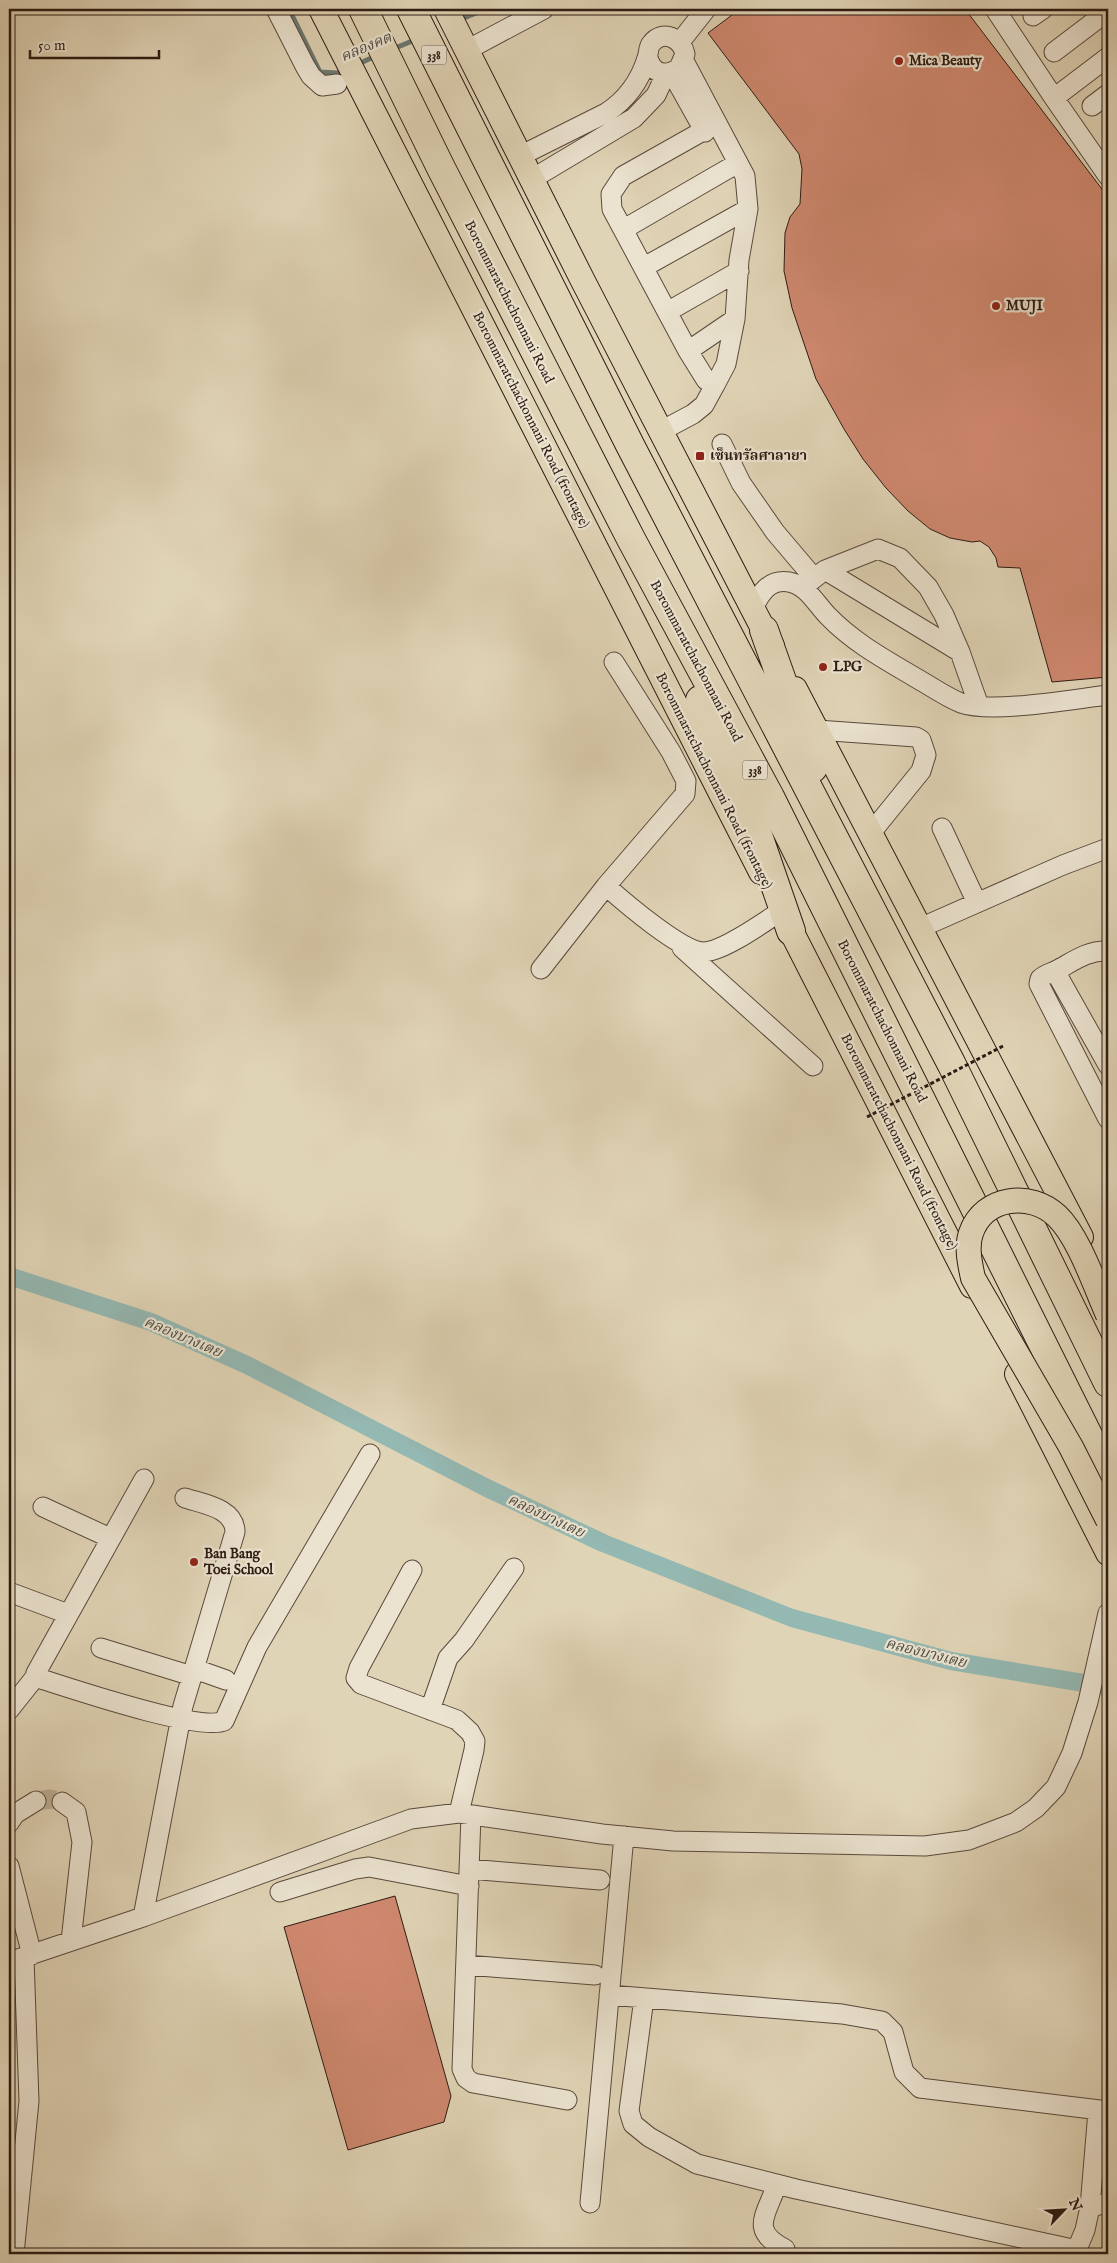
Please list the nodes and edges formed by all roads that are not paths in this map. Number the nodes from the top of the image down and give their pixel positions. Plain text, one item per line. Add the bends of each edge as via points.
1 (276, 9) edge
2 (321, 9) edge
3 (411, 9) edge
4 (446, 9) edge
5 (544, 9) edge
6 (706, 9) edge
7 (995, 9) edge
8 (1108, 11) edge
9 (368, 19) edge
10 (680, 42) junction
11 (465, 46) junction
12 (1054, 52) dead end
13 (1108, 57) edge
14 (648, 58) junction
15 (674, 69) junction
16 (349, 85) junction
17 (1108, 94) edge
18 (1054, 98) junction
19 (1092, 106) dead end
20 (711, 128) junction
21 (520, 156) junction
22 (738, 163) junction
23 (1108, 176) edge
24 (532, 179) junction
25 (748, 209) junction
26 (624, 229) junction
27 (644, 267) junction
28 (739, 271) junction
29 (667, 312) junction
30 (735, 319) junction
31 (688, 351) junction
32 (715, 385) junction
33 (661, 431) junction
34 (722, 444) dead end
35 (814, 578) junction
36 (660, 595) junction
37 (759, 620) junction
38 (960, 652) junction
39 (614, 662) dead end
40 (1108, 696) edge
41 (979, 706) junction
42 (817, 730) junction
43 (942, 828) dead end
44 (870, 834) junction
45 (1108, 848) edge
46 (846, 861) junction
47 (606, 886) junction
48 (977, 903) junction
49 (786, 921) junction
50 (920, 928) junction
51 (668, 936) junction
52 (1108, 951) edge
53 (541, 969) dead end
54 (1055, 971) junction
55 (1108, 1065) edge
56 (813, 1066) dead end
57 (1108, 1075) edge
58 (1090, 1084) junction
59 (1108, 1119) edge
60 (1108, 1289) edge
61 (1108, 1315) edge
62 (1108, 1382) edge
63 (370, 1454) dead end
64 (1108, 1475) edge
65 (144, 1479) dead end
66 (185, 1498) dead end
67 (43, 1507) dead end
68 (1108, 1520) edge
69 (110, 1538) junction
70 (1108, 1553) edge
71 (514, 1568) dead end
72 (412, 1570) dead end
73 (9, 1592) edge
74 (1108, 1612) edge
75 (68, 1614) junction
76 (101, 1648) dead end
77 (194, 1672) junction
78 (36, 1676) junction
79 (226, 1680) dead end
80 (9, 1710) edge
81 (430, 1710) junction
82 (180, 1720) junction
83 (36, 1801) tunnel mouth
84 (62, 1802) dead end
85 (465, 1814) junction
86 (9, 1823) edge
87 (624, 1836) junction
88 (9, 1866) edge
89 (469, 1878) junction
90 (600, 1880) dead end
91 (280, 1892) dead end
92 (142, 1917) junction
93 (71, 1941) junction
94 (22, 1958) edge
95 (466, 1965) junction
96 (595, 1975) dead end
97 (610, 1995) junction
98 (644, 1998) junction
99 (566, 2100) dead end
100 (1103, 2111) edge
101 (777, 2184) junction
102 (590, 2203) dead end
103 (1108, 2203) edge
104 (1090, 2207) junction
105 (785, 2249) dead end
106 (1076, 2252) edge
107 (14, 2254) edge

1 - 16 street via 311,76 322,86
2 - 16 main road, Borommaratchachonnani Road (frontage) via 341,46
3 - 46 highway, 338 via 630,445
4 - 11 main road, 338
5 - 11 street
6 - 10 street
7 - 18 street
8 - 12 street
9 - 36 highway, Borommaratchachonnani Road / 338
10 - 14 street via 666,36 658,38 652,42
10 - 15 street via 685,54
11 - 21 main road, 338
13 - 18 street
14 - 15 street via 654,69
14 - 21 street via 635,85 619,104
15 - 20 street
15 - 24 street via 634,118
16 - 49 main road, Borommaratchachonnani Road (frontage)
17 - 19 street
18 - 23 street
20 - 22 street
20 - 26 street via 623,176 611,194 612,209
21 - 24 main road, 338
22 - 25 street via 745,176
22 - 26 street
24 - 33 main road, 338
25 - 27 street
25 - 28 street
26 - 27 street
27 - 29 street
28 - 29 street
28 - 30 street
29 - 31 street
30 - 31 street
30 - 32 street via 726,364
31 - 32 street via 706,380
32 - 33 street via 704,405
33 - 37 main road, 338
34 - 35 street via 741,483 775,532
35 - 37 street via 767,586 759,595
35 - 38 street
35 - 38 street via 878,548 900,558 928,587
35 - 41 street via 828,616 858,642 946,696
36 - 49 highway via 722,755 759,838
36 - 64 highway, Borommaratchachonnani Road / 338 via 770,798
37 - 42 main road, 338
37 - 46 highway
38 - 41 street
39 - 47 street via 671,752 686,781 686,794
40 - 41 street
42 - 44 main road, 338
42 - 44 street via 916,737 921,740 926,755 922,770
43 - 48 street
44 - 50 main road, 338
45 - 48 street
46 - 62 highway, 338 via 952,1065
47 - 51 street
47 - 53 street
48 - 50 street
49 - 51 street via 703,952
49 - 70 main road, Borommaratchachonnani Road (frontage)
50 - 60 main road, 338
51 - 56 street
52 - 54 street via 1085,955
54 - 55 street
54 - 58 street via 1040,978 1039,984
57 - 58 street
58 - 59 street
61 - 68 main road, bridge via 1070,1231 1044,1206 1027,1201 1004,1201 976,1223 968,1248 973,1278 1071,1447
63 - 82 street via 257,1647 224,1721 214,1724
65 - 69 street
66 - 77 street via 223,1511 236,1526
67 - 69 street
69 - 75 street
71 - 81 street via 448,1658
72 - 81 street via 356,1678 361,1684
73 - 75 street
74 - 87 street via 1088,1702 1072,1753 1056,1787 1036,1808 1016,1822 969,1840 925,1846 672,1841
75 - 78 street
76 - 77 street
77 - 79 street
77 - 82 street
78 - 80 street
78 - 82 street
81 - 85 street via 458,1720 475,1741
82 - 92 street
83 - 86 street via 15,1814
84 - 93 street via 76,1812 82,1842
85 - 87 street
85 - 89 street
85 - 92 street via 412,1819
87 - 97 street
88 - 94 street
89 - 90 street
89 - 91 street via 369,1867
89 - 95 street
92 - 93 street
93 - 94 street
94 - 107 street via 28,2101
95 - 96 street
95 - 99 street via 462,2069 466,2078 473,2083
97 - 98 street
97 - 102 street
98 - 100 street via 842,2014 882,2021 893,2032 904,2072 920,2088
98 - 101 street via 628,2111 633,2124 649,2137 697,2164
100 - 104 street
101 - 105 street via 762,2225 770,2241
101 - 106 street
103 - 104 street
104 - 106 street

